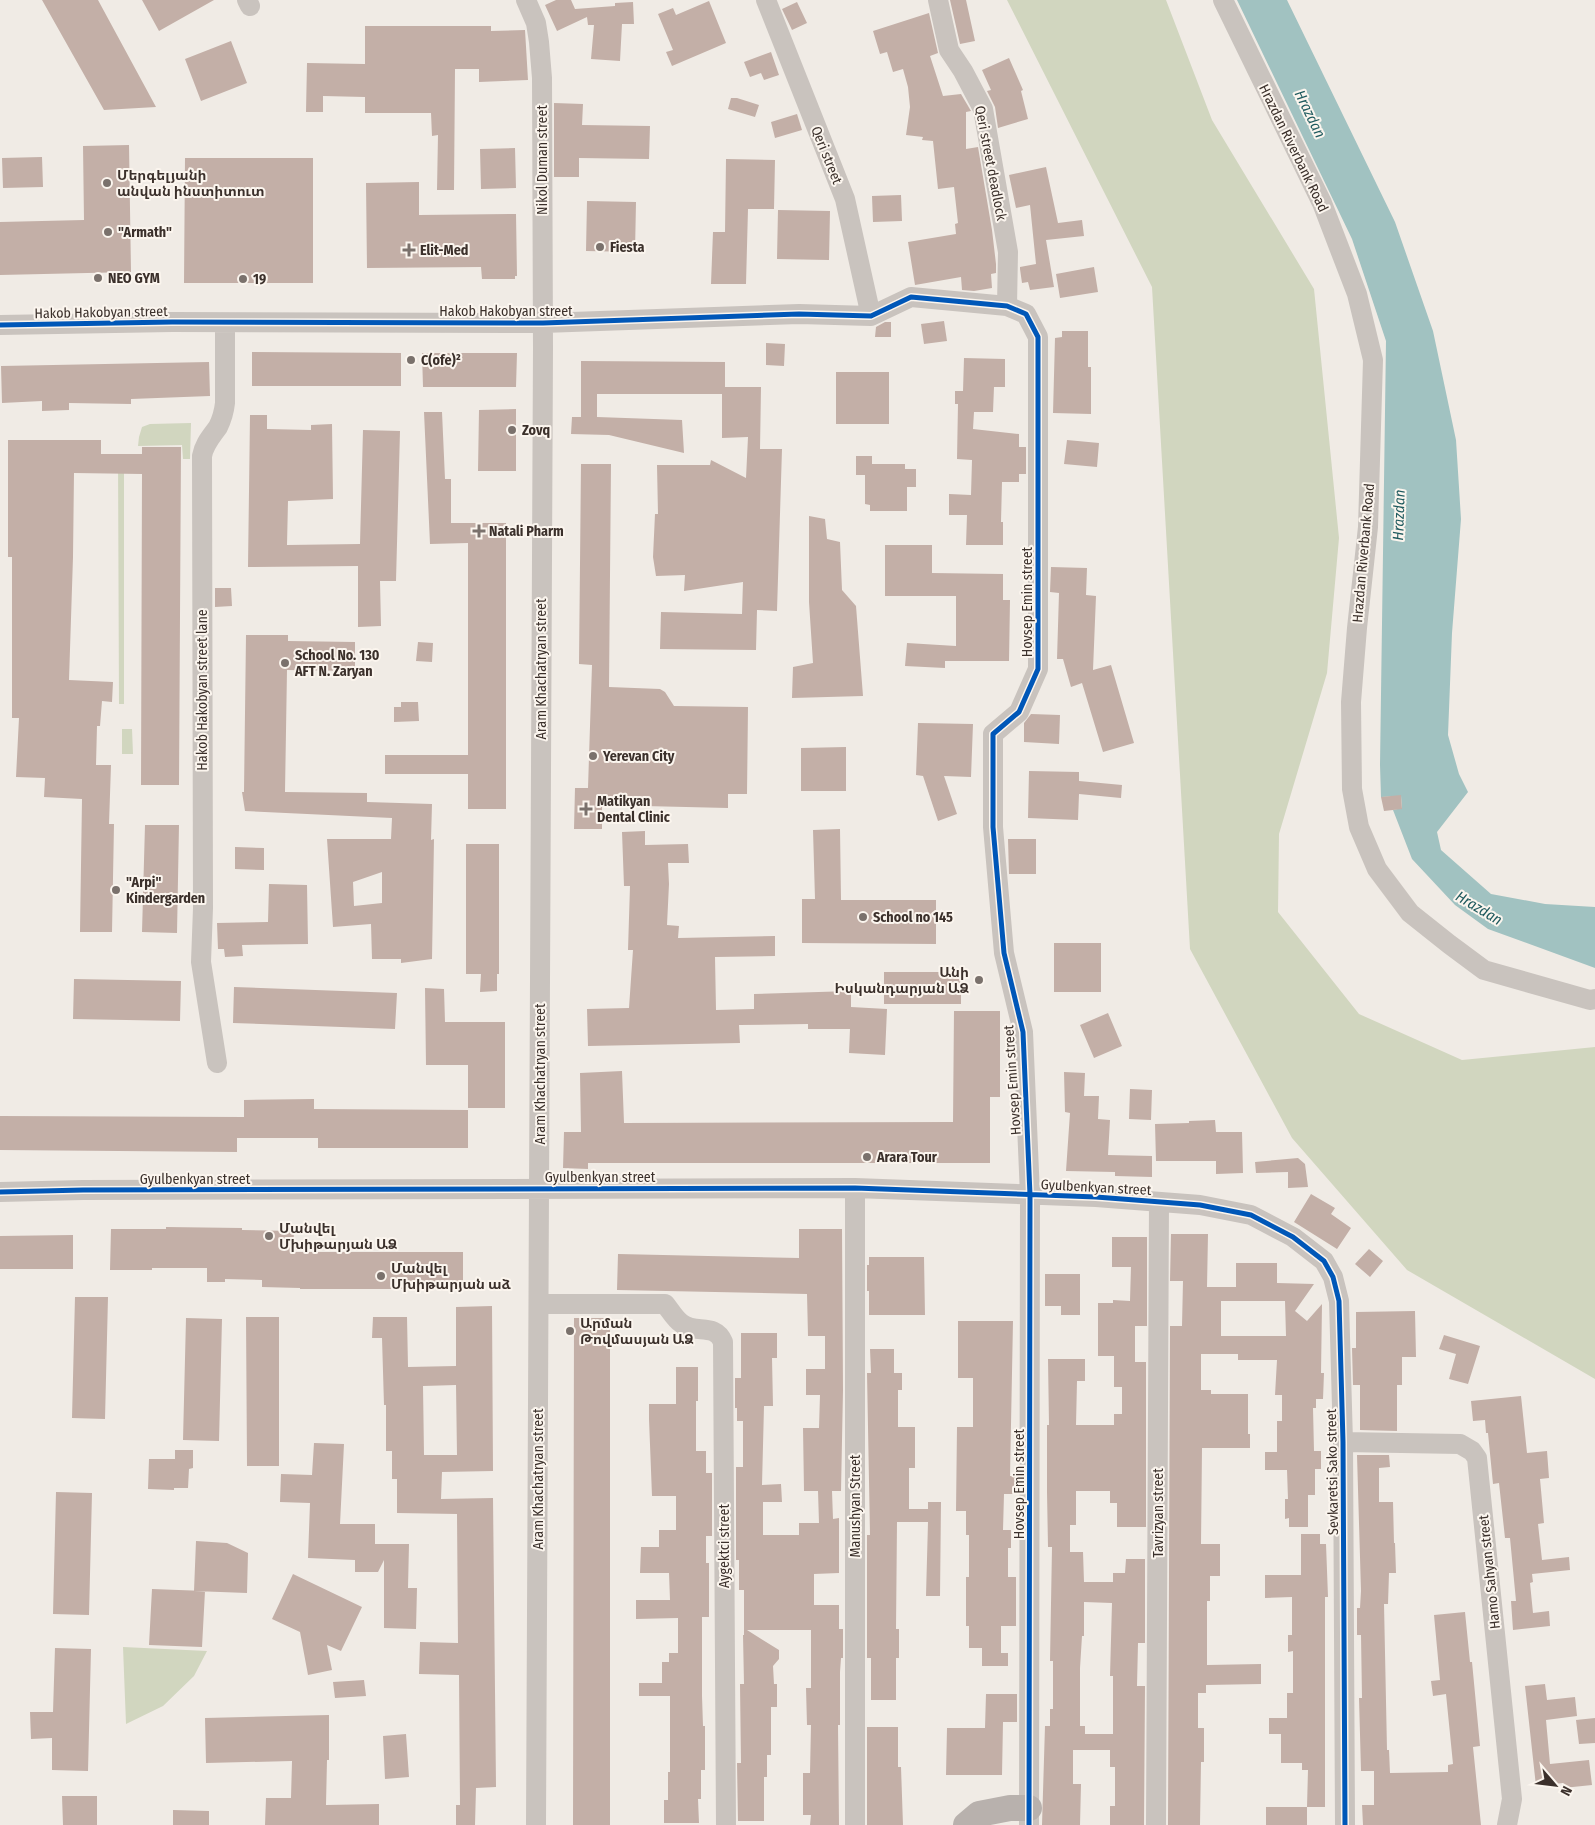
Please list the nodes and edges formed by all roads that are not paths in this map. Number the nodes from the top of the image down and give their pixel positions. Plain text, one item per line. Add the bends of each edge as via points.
1 (526, 0) edge
2 (766, 0) edge
3 (938, 0) edge
4 (1223, 0) edge
5 (1007, 306) junction
6 (871, 316) junction
7 (225, 323) junction
8 (542, 323) junction
9 (0, 324) edge
10 (1595, 999) edge
11 (217, 1062) dead end
12 (539, 1188) junction
13 (855, 1188) junction
14 (0, 1192) edge
15 (1030, 1195) junction
16 (1159, 1202) junction
17 (1200, 1205) joint
18 (539, 1304) junction
19 (1343, 1442) junction
20 (1029, 1816) edge
21 (536, 1825) edge
22 (726, 1825) edge
23 (855, 1825) edge
24 (966, 1825) edge
25 (1156, 1825) edge
26 (1345, 1825) edge
27 (1507, 1825) edge

1 - 8 street, Nikol Duman street via 536,23 542,78
2 - 6 street, Qeri street via 845,199
3 - 5 street, Qeri street deadlock via 949,50 964,71 983,109 1008,252
4 - 10 street, Hrazdan Riverbank Road via 1322,203 1357,294 1373,360 1368,527 1351,702 1352,789 1359,828 1377,869 1410,913 1484,970
5 - 6 street, Hakob Hakobyan street via 912,297
5 - 15 street, Hovsep Emin street via 1026,314 1038,337 1038,669 1019,712 993,734 994,837 1004,953 1023,1032
6 - 8 street, Hakob Hakobyan street via 799,314
7 - 8 street, Hakob Hakobyan street
7 - 9 street, Hakob Hakobyan street
7 - 11 street, Hakob Hakobyan street lane via 224,416 206,443 202,456 201,962
8 - 12 street, Aram Khachatryan street
12 - 13 street, Gyulbenkyan street
12 - 14 street, Gyulbenkyan street
12 - 18 street, Aram Khachatryan street
13 - 15 street, Gyulbenkyan street
13 - 23 street, Manushyan Street
15 - 16 street, Gyulbenkyan street
15 - 20 street, Hovsep Emin street
16 - 17 street, Gyulbenkyan street
16 - 25 street, Tavrizyan street
17 - 19 street, Sevkaretsi Sako street via 1251,1215 1293,1237 1324,1261 1334,1276 1340,1300
18 - 21 street, Aram Khachatryan street
18 - 22 street, Aygektci street via 665,1304 680,1323 714,1331 723,1342
19 - 26 street, Sevkaretsi Sako street
19 - 27 street, Hamo Sahyan street via 1460,1444 1477,1458 1512,1799
20 - 24 main road via 1010,1808 979,1814

